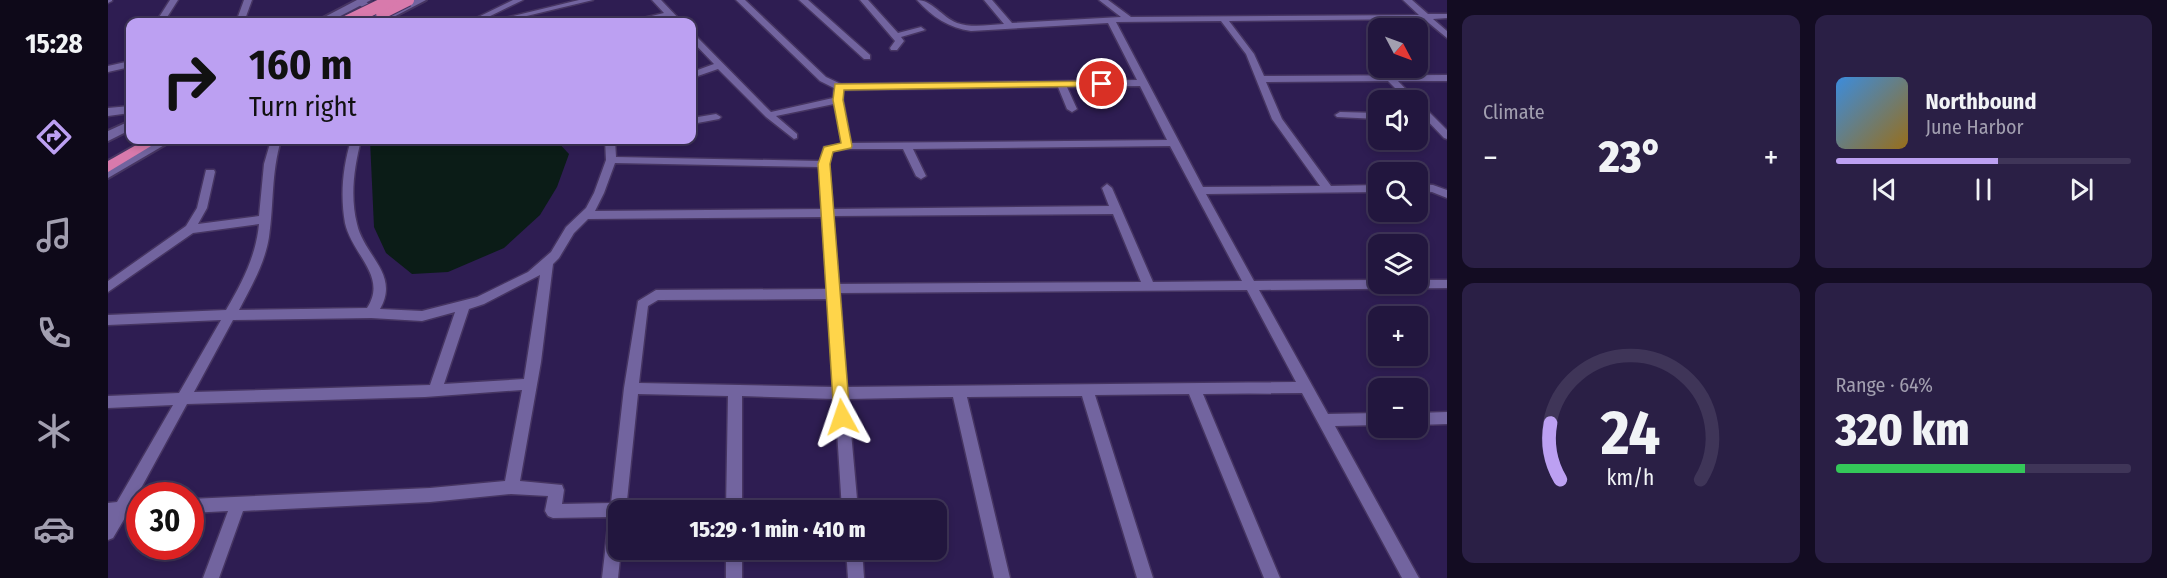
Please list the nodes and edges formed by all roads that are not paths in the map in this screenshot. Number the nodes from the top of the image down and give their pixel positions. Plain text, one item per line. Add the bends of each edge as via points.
1 (174, 0) edge
2 (248, 0) edge
3 (391, 0) edge
4 (408, 0) edge
5 (421, 0) edge
6 (519, 0) edge
7 (589, 0) edge
8 (656, 0) edge
9 (740, 0) edge
10 (803, 0) edge
11 (864, 0) edge
12 (921, 0) edge
13 (988, 0) edge
14 (1103, 0) edge
15 (1407, 0) edge
16 (363, 1) edge
17 (670, 14) junction
18 (1447, 16) edge
19 (1426, 17) junction
20 (163, 18) edge
21 (241, 18) edge
22 (329, 18) edge
23 (354, 18) edge
24 (372, 18) edge
25 (380, 18) edge
26 (388, 18) edge
27 (481, 18) edge
28 (510, 18) edge
29 (654, 18) edge
30 (674, 18) edge
31 (1223, 18) junction
32 (1129, 19) junction
33 (1111, 20) junction
34 (1010, 26) junction
35 (921, 30) dead end
36 (1447, 35) edge
37 (896, 36) junction
38 (696, 41) edge
39 (894, 48) dead end
40 (867, 57) dead end
41 (126, 65) edge
42 (720, 65) junction
43 (108, 69) edge
44 (696, 74) edge
45 (1447, 78) edge
46 (1259, 79) junction
47 (1391, 79) junction
48 (1143, 83) junction
49 (1061, 84) junction
50 (839, 87) junction
51 (1402, 90) edge
52 (838, 100) junction
53 (1072, 109) dead end
54 (126, 110) edge
55 (108, 112) edge
56 (769, 115) junction
57 (1340, 115) dead end
58 (1368, 116) edge
59 (716, 117) dead end
60 (696, 120) edge
61 (1428, 120) edge
62 (126, 127) edge
63 (794, 136) dead end
64 (1447, 136) edge
65 (108, 137) edge
66 (1173, 142) junction
67 (128, 144) edge
68 (147, 144) edge
69 (159, 144) edge
70 (275, 144) edge
71 (355, 144) edge
72 (610, 144) edge
73 (906, 145) junction
74 (847, 146) junction
75 (108, 155) edge
76 (611, 160) junction
77 (824, 164) junction
78 (108, 167) edge
79 (210, 172) dead end
80 (108, 173) edge
81 (921, 176) dead end
82 (1107, 188) dead end
83 (1368, 189) edge
84 (1428, 189) edge
85 (1328, 190) junction
86 (1200, 191) junction
87 (1447, 194) edge
88 (1116, 210) junction
89 (827, 212) junction
90 (587, 215) junction
91 (266, 219) junction
92 (190, 229) junction
93 (547, 264) junction
94 (1447, 284) edge
95 (108, 286) edge
96 (1149, 286) junction
97 (1252, 287) junction
98 (833, 291) junction
99 (463, 307) junction
100 (371, 314) junction
101 (229, 315) junction
102 (108, 320) edge
103 (531, 384) junction
104 (631, 387) junction
105 (1306, 387) junction
106 (1194, 389) junction
107 (435, 390) junction
108 (1087, 390) junction
109 (735, 391) junction
110 (959, 392) junction
111 (840, 393) junction
112 (186, 397) junction
113 (108, 402) edge
114 (1447, 418) edge
115 (1368, 419) edge
116 (1428, 419) edge
117 (1324, 420) junction
118 (511, 487) junction
119 (619, 500) edge
120 (734, 500) edge
121 (849, 500) edge
122 (237, 504) junction
123 (204, 505) edge
124 (115, 509) edge
125 (608, 510) edge
126 (108, 533) edge
127 (612, 560) edge
128 (734, 560) edge
129 (855, 560) edge
130 (211, 578) edge
131 (610, 578) edge
132 (734, 578) edge
133 (856, 578) edge
134 (1002, 578) edge
135 (1145, 578) edge
136 (1272, 578) edge
137 (1411, 578) edge

1 - 20 street
2 - 21 street
3 - 23 highway, bridge
4 - 24 highway, bridge
5 - 26 main road
6 - 27 street
7 - 28 street
8 - 17 street
9 - 50 street via 823,79
10 - 40 street
11 - 37 street
12 - 34 street via 955,27
13 - 34 street
14 - 32 street
15 - 19 street
16 - 22 main road
16 - 25 street
17 - 29 street
17 - 30 street
18 - 19 street
19 - 31 street
19 - 36 street
31 - 32 street
31 - 46 street via 1250,54
32 - 33 street
33 - 34 street
33 - 48 street
35 - 37 street
37 - 39 street via 900,41
38 - 42 street
41 - 43 street
42 - 44 street
42 - 56 street
45 - 47 street
46 - 47 street
46 - 85 street via 1278,119
47 - 51 street
48 - 49 street
48 - 66 street
49 - 50 street
49 - 53 street
50 - 52 street
52 - 56 street
52 - 74 street
54 - 55 street
56 - 63 street
57 - 58 street
59 - 60 street
61 - 64 street
62 - 65 main road
66 - 73 street
66 - 86 street
67 - 75 highway
68 - 78 highway
69 - 80 main road
70 - 91 street via 269,164
71 - 100 street via 346,195 355,237 380,281 380,297
72 - 76 street
73 - 74 street
73 - 81 street
74 - 77 street via 828,149
76 - 77 street
76 - 90 street
77 - 89 street
79 - 92 street via 202,208
82 - 88 street
83 - 85 street
84 - 87 street
85 - 86 street
86 - 97 street
88 - 89 street
88 - 96 street
89 - 90 street
89 - 98 street
90 - 93 street via 570,230
91 - 92 street
91 - 101 street via 251,277
92 - 95 street
93 - 99 street via 509,287
93 - 103 street
94 - 97 street
96 - 97 street
96 - 98 street
97 - 105 street
98 - 104 street via 649,298 639,312
98 - 111 street
99 - 100 street via 422,316
99 - 107 street
100 - 101 street
101 - 102 street
101 - 112 street
103 - 107 street
103 - 118 street
104 - 109 street
104 - 119 street
105 - 106 street
105 - 117 street
106 - 108 street
106 - 136 street
107 - 112 street
108 - 110 street
108 - 135 street
109 - 111 street
109 - 120 street
110 - 111 street
110 - 134 street
111 - 121 street
112 - 113 street
112 - 124 street
114 - 116 street
115 - 117 street
117 - 137 street
118 - 122 street
118 - 125 street via 557,490 553,511
122 - 123 street
122 - 130 street
124 - 126 street
127 - 131 street
128 - 132 street
129 - 133 street

